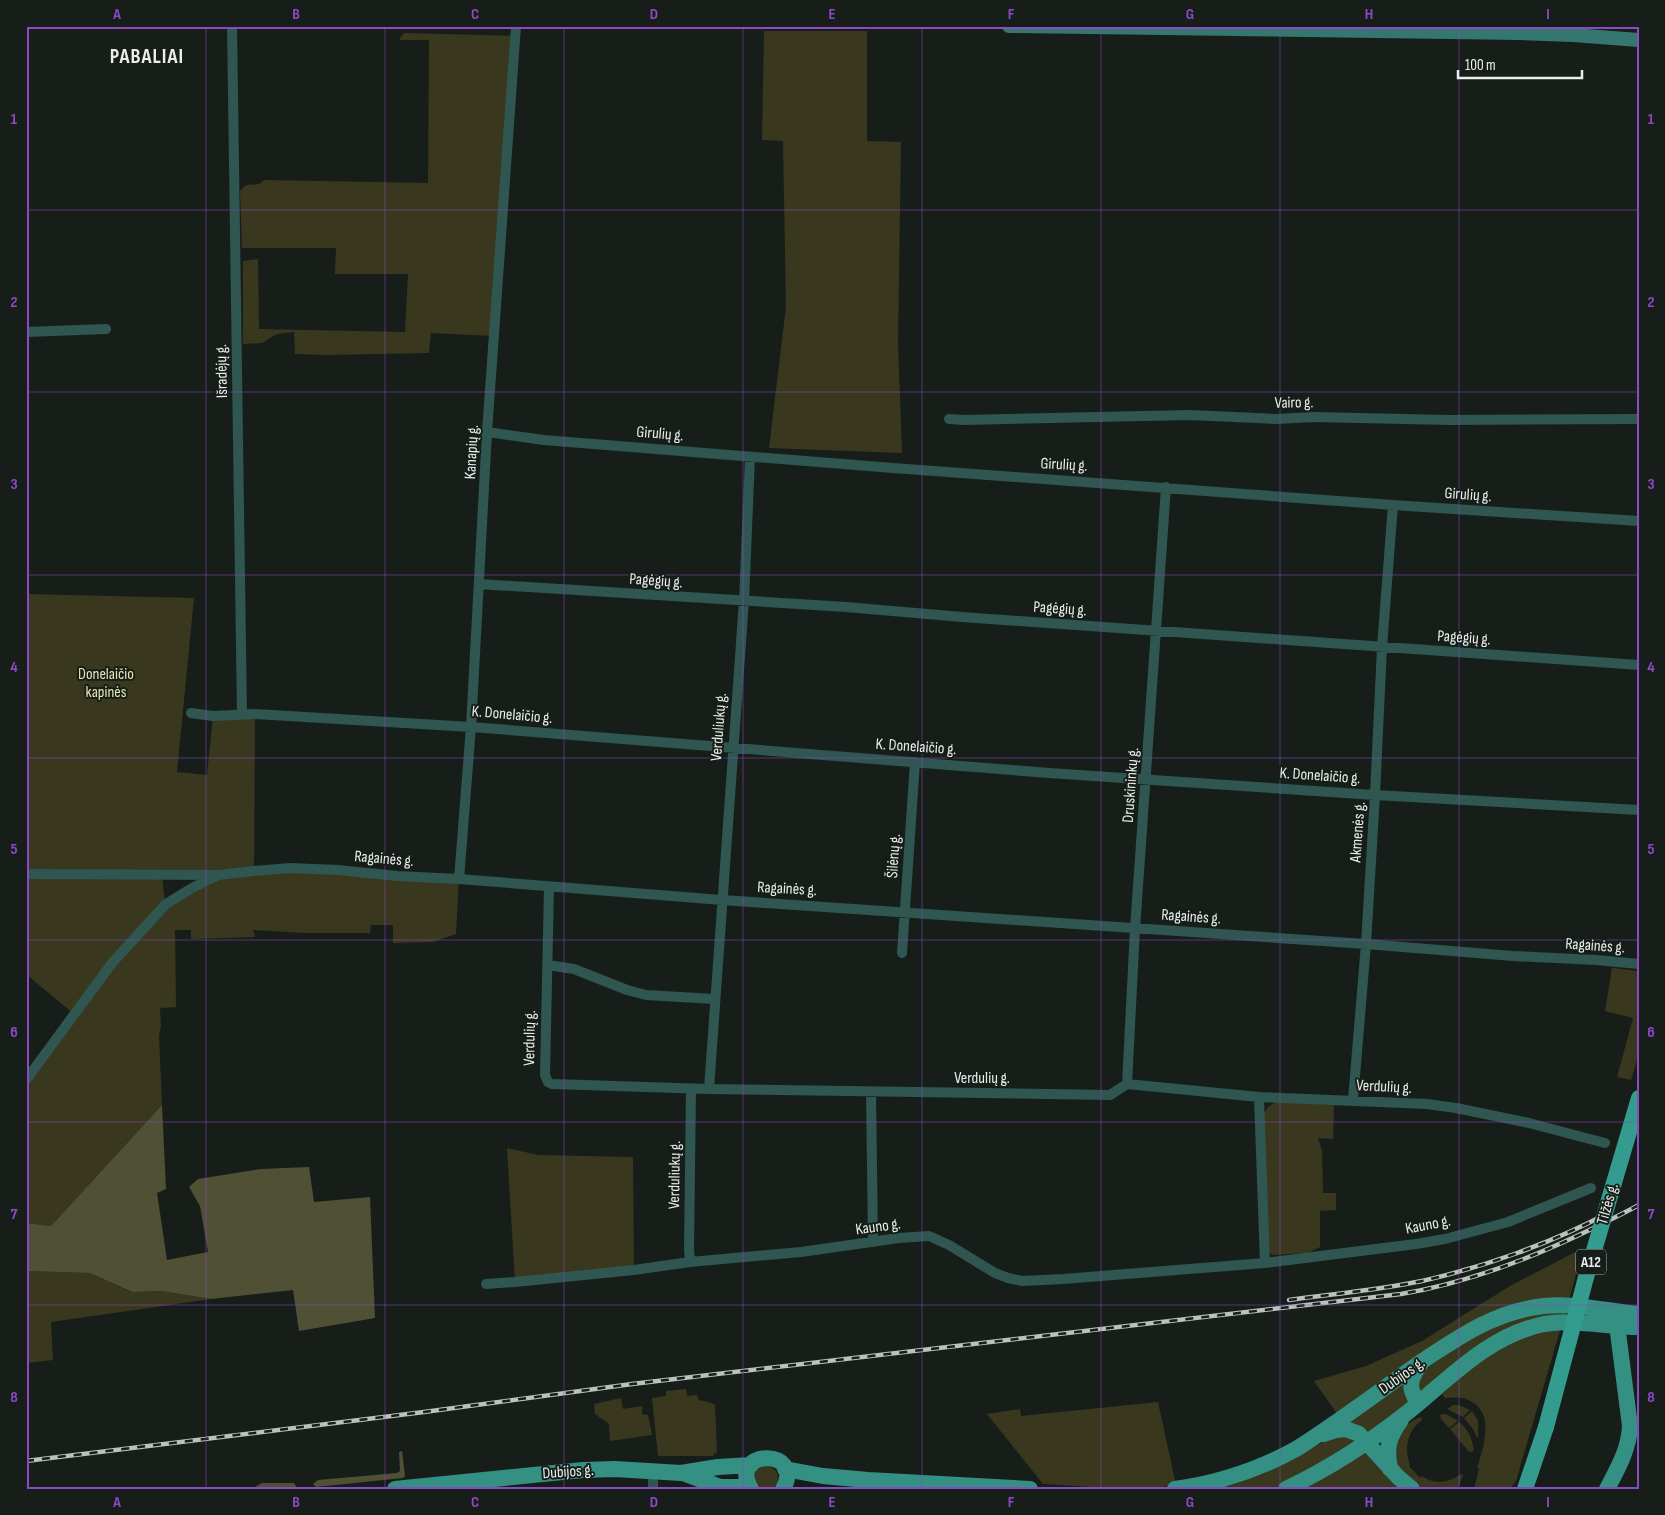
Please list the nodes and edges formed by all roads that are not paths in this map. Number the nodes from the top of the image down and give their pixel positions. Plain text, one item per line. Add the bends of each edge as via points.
1 (232, 26) edge
2 (516, 26) edge
3 (1009, 26) edge
4 (1125, 27) edge
5 (1639, 40) edge
6 (106, 329) dead end
7 (26, 332) edge
8 (949, 419) dead end
9 (1639, 419) edge
10 (487, 432) junction
11 (750, 456) junction
12 (1166, 488) junction
13 (1393, 505) junction
14 (1639, 521) edge
15 (479, 584) junction
16 (744, 601) junction
17 (1156, 631) junction
18 (1382, 647) junction
19 (1639, 665) edge
20 (191, 713) dead end
21 (242, 715) junction
22 (471, 727) junction
23 (733, 749) junction
24 (915, 762) junction
25 (1146, 779) junction
26 (1375, 795) junction
27 (1639, 810) edge
28 (26, 874) edge
29 (218, 875) junction
30 (459, 880) junction
31 (549, 887) junction
32 (722, 900) junction
33 (905, 912) junction
34 (1135, 929) junction
35 (1366, 944) junction
36 (902, 953) dead end
37 (1639, 964) edge
38 (547, 965) junction
39 (715, 999) junction
40 (26, 1080) edge
41 (1127, 1084) junction
42 (690, 1088) junction
43 (709, 1089) junction
44 (871, 1092) junction
45 (1259, 1097) junction
46 (1639, 1098) edge
47 (1353, 1100) junction
48 (1605, 1143) dead end
49 (1591, 1188) dead end
50 (873, 1242) junction
51 (690, 1262) junction
52 (1265, 1263) junction
53 (486, 1284) dead end
54 (1639, 1314) edge
55 (1616, 1319) junction
56 (1639, 1329) edge
57 (1423, 1362) junction
58 (1622, 1362) junction
59 (1413, 1408) junction
60 (1634, 1426) edge
61 (1317, 1436) junction
62 (1367, 1442) junction
63 (751, 1465) junction
64 (785, 1469) junction
65 (1390, 1469) junction
66 (653, 1470) junction
67 (681, 1472) junction
68 (1526, 1486) edge
69 (750, 1488) edge
70 (787, 1488) edge
71 (395, 1489) edge
72 (653, 1489) edge
73 (1030, 1489) edge
74 (1175, 1489) edge
75 (1286, 1489) edge
76 (1412, 1489) edge
77 (1607, 1489) edge

1 - 21 street, Išradėjų g.
2 - 10 street, Kanapių g.
3 - 4 main road
4 - 5 main road via 1520,33
6 - 7 street
8 - 9 street, Vairo g. via 1190,415 1276,419
10 - 11 street, Girulių g. via 544,440
10 - 15 street, Kanapių g.
11 - 12 street, Girulių g.
11 - 16 street, Verduliukų g.
12 - 13 street, Girulių g.
12 - 17 street, Druskininkų g.
13 - 14 street, Girulių g.
13 - 18 street, Akmenės g.
15 - 16 street, Pagėgių g.
15 - 22 street, Kanapių g.
16 - 17 street, Pagėgių g.
16 - 23 street, Verduliukų g.
17 - 18 street, Pagėgių g.
17 - 25 street, Druskininkų g.
18 - 19 street, Pagėgių g.
18 - 26 street, Akmenės g.
20 - 21 street, K. Donelaičio g.
21 - 22 street, K. Donelaičio g.
22 - 23 street, K. Donelaičio g.
22 - 30 street, Kanapių g.
23 - 24 street, K. Donelaičio g.
23 - 32 street, Verduliukų g.
24 - 25 street, K. Donelaičio g.
24 - 33 street, Šilėnų g.
25 - 26 street, K. Donelaičio g.
25 - 34 street, Druskininkų g.
26 - 27 street, K. Donelaičio g.
26 - 35 street, Akmenės g.
28 - 29 street
29 - 30 street, Ragainės g. via 290,868
29 - 40 street, Ragainės g. via 166,904 112,963
30 - 31 street, Ragainės g.
31 - 32 street, Ragainės g.
31 - 38 street, Verdulių g.
32 - 33 street, Ragainės g.
32 - 39 street, Verduliukų g.
33 - 34 street, Ragainės g.
33 - 36 street, Šilėnų g.
34 - 35 street, Ragainės g.
34 - 41 street, Druskininkų g.
35 - 37 street, Ragainės g.
35 - 47 street, Akmenės g.
38 - 39 street via 574,969 646,995
38 - 42 street, Verdulių g. via 544,1075 548,1082
39 - 43 street, Verduliukų g.
41 - 44 street, Verdulių g. via 1110,1095
41 - 45 street, Verdulių g.
42 - 43 street, Verdulių g.
42 - 51 street, Verduliukų g.
43 - 44 street, Verdulių g.
44 - 50 street
45 - 47 street, Verdulių g.
45 - 52 street
46 - 68 highway, Tilžės g. / A12, bridge via 1546,1427
47 - 48 street, Verdulių g. via 1456,1108
49 - 52 street, Kauno g. via 1508,1222 1445,1239
50 - 51 street, Kauno g.
50 - 52 street, Kauno g. via 929,1236 995,1272 1022,1281
51 - 53 street, Kauno g.
54 - 55 main road, Dubijos g.
55 - 56 main road, Dubijos g.
55 - 57 main road, Dubijos g. via 1566,1306 1526,1309 1483,1323
55 - 58 main road
55 - 59 main road, Dubijos g. via 1543,1324 1525,1329 1496,1342 1476,1356
56 - 58 main road via 1628,1339
57 - 59 main road via 1414,1374 1411,1388
57 - 61 main road, Dubijos g.
58 - 60 main road
59 - 62 main road, Dubijos g.
59 - 65 main road via 1390,1438 1387,1454
60 - 77 main road via 1621,1464
61 - 62 main road via 1346,1430 1359,1434
61 - 74 main road, Dubijos g. via 1249,1472
62 - 65 main road
62 - 75 main road, Dubijos g. via 1319,1473
63 - 64 main road, Dubijos g. via 758,1459 772,1458
63 - 67 main road, Dubijos g.
63 - 69 main road via 747,1473
64 - 70 main road
64 - 73 main road via 868,1480
65 - 76 main road
66 - 67 main road, Dubijos g.
66 - 71 main road, Dubijos g. via 583,1470
66 - 72 street
67 - 69 main road, Dubijos g. via 720,1487

